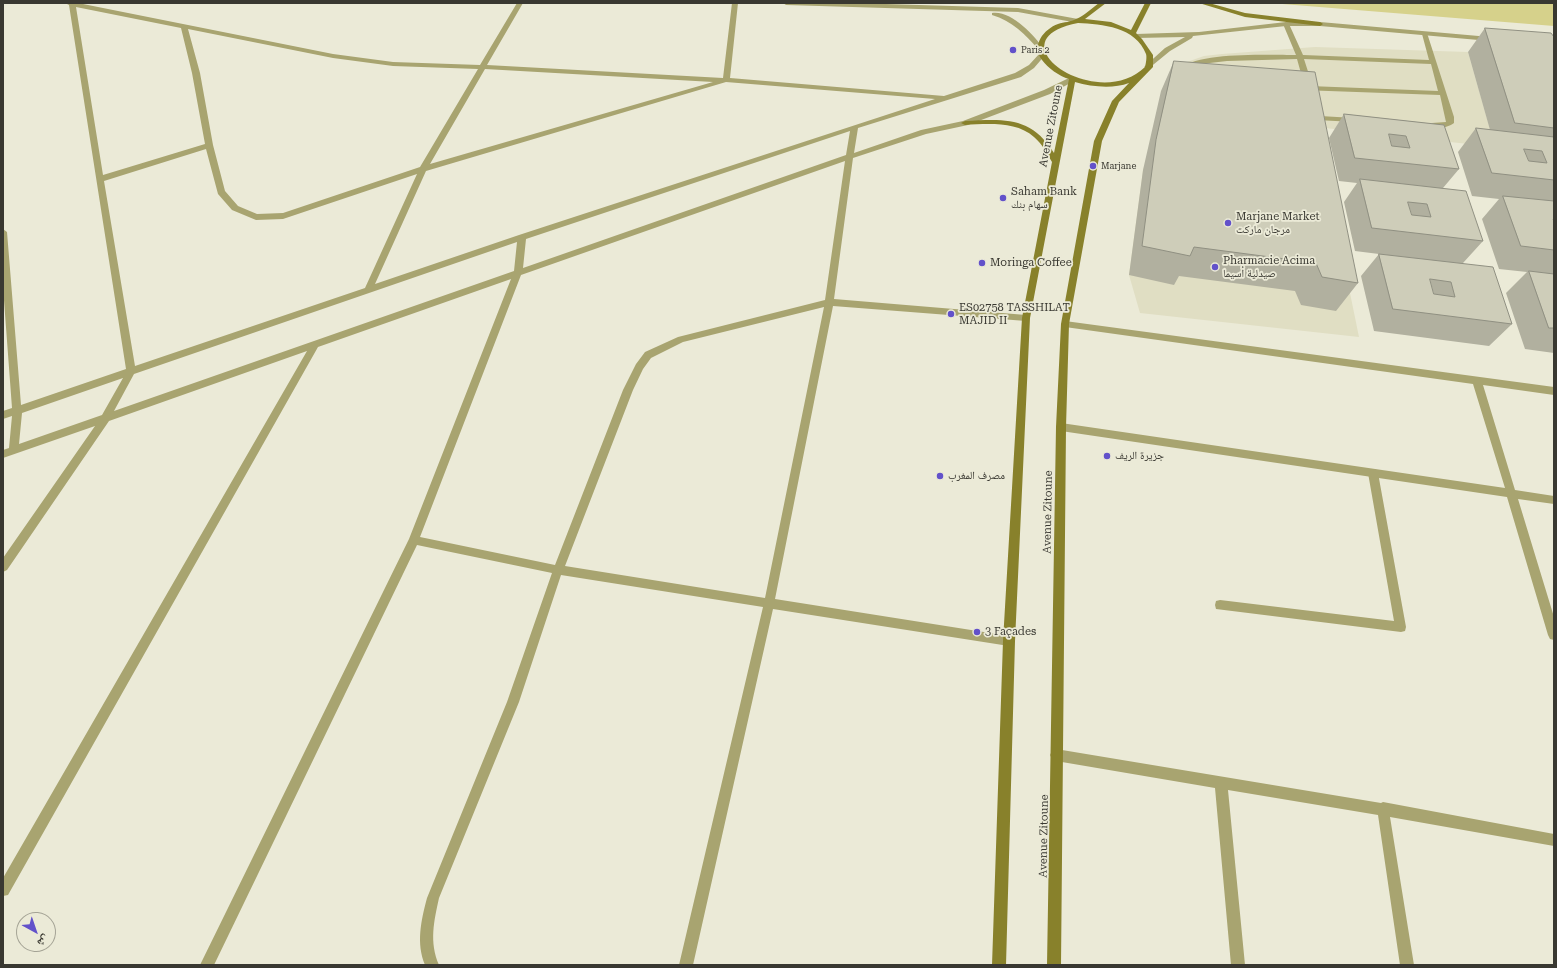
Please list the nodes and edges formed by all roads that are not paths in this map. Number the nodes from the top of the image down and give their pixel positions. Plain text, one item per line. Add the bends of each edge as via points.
1 (70, 3) edge
2 (520, 3) edge
3 (735, 3) edge
4 (786, 3) edge
5 (1103, 3) edge
6 (1148, 3) edge
7 (1202, 3) edge
8 (978, 9) junction
9 (1078, 21) junction
10 (1286, 24) junction
11 (1320, 24) junction
12 (184, 26) junction
13 (1199, 34) junction
14 (1425, 34) junction
15 (1134, 35) junction
16 (1496, 39) edge
17 (1041, 52) junction
18 (1300, 57) junction
19 (1433, 62) junction
20 (481, 67) junction
21 (1148, 67) junction
22 (1140, 76) junction
23 (1182, 76) edge
24 (726, 80) junction
25 (1072, 80) junction
26 (1294, 88) edge
27 (1443, 93) junction
28 (1311, 96) junction
29 (947, 97) junction
30 (1365, 121) edge
31 (965, 123) junction
32 (1428, 124) edge
33 (854, 127) junction
34 (209, 145) junction
35 (849, 157) junction
36 (1057, 163) junction
37 (423, 169) junction
38 (101, 180) junction
39 (3, 232) edge
40 (522, 237) junction
41 (518, 273) junction
42 (368, 290) junction
43 (829, 302) junction
44 (1026, 318) junction
45 (1065, 324) junction
46 (316, 343) junction
47 (131, 371) junction
48 (1477, 380) junction
49 (1554, 391) edge
50 (17, 410) junction
51 (3, 415) edge
52 (106, 417) junction
53 (1061, 427) junction
54 (14, 450) junction
55 (3, 454) edge
56 (1373, 473) junction
57 (1512, 494) junction
58 (1554, 500) edge
59 (414, 540) junction
60 (3, 567) edge
61 (558, 570) junction
62 (769, 603) junction
63 (1220, 605) dead end
64 (1554, 634) edge
65 (1009, 641) junction
66 (1056, 755) junction
67 (1221, 784) junction
68 (1383, 808) junction
69 (1554, 840) edge
70 (3, 890) edge
71 (207, 965) edge
72 (432, 965) edge
73 (686, 965) edge
74 (999, 965) edge
75 (1054, 965) edge
76 (1238, 965) edge
77 (1407, 965) edge

1 - 12 street
1 - 38 street
2 - 20 street
3 - 24 street
4 - 8 street
5 - 9 main road
6 - 15 main road
7 - 11 main road via 1245,15
8 - 9 street via 1018,10
8 - 17 street via 1006,17 1019,24
9 - 15 main road via 1107,23
9 - 17 main road via 1062,24 1050,30 1043,39
10 - 11 street
10 - 13 street
10 - 18 street
11 - 14 street
12 - 20 street via 333,56 394,64
12 - 34 street via 196,73
13 - 15 street
13 - 21 street via 1164,50
14 - 16 street
14 - 19 street
15 - 21 main road via 1146,46 1150,57
17 - 25 main road via 1053,68
17 - 29 street via 1038,62 1029,70
18 - 19 street
18 - 23 street via 1209,60 1187,66
18 - 28 street
19 - 27 street
20 - 24 street
20 - 37 street
21 - 22 main road
22 - 25 main road via 1130,82 1109,85
22 - 45 main road, Avenue Zitoune via 1116,100 1098,141
24 - 29 street
24 - 37 street
25 - 31 street
25 - 36 main road, Avenue Zitoune
26 - 28 street
27 - 28 street
27 - 32 street via 1450,123
28 - 30 street via 1318,118
29 - 33 street
31 - 35 street via 924,132
31 - 36 main road via 998,122 1025,128 1043,141
33 - 35 street
33 - 40 street
34 - 37 street via 221,192 235,208 256,217 284,216
34 - 38 street
35 - 41 street
35 - 43 street
36 - 44 main road, Avenue Zitoune
37 - 42 street
38 - 47 street
39 - 50 street
40 - 41 street
40 - 42 street
41 - 46 street
41 - 59 street
42 - 47 street
43 - 44 street
43 - 61 street via 681,339 648,356 639,367 628,390
43 - 62 street
44 - 65 main road, Avenue Zitoune
45 - 48 street
45 - 53 main road, Avenue Zitoune
46 - 52 street
46 - 70 street
47 - 50 street
47 - 52 street
48 - 49 street
48 - 57 street
50 - 51 street
50 - 54 street
52 - 54 street
52 - 60 street
53 - 56 street
53 - 66 main road, Avenue Zitoune
54 - 55 street
56 - 57 street
56 - 63 street via 1401,627
57 - 58 street
57 - 64 street
59 - 61 street
59 - 71 street
61 - 62 street
61 - 72 street via 513,702 433,898 427,924 426,945
62 - 65 street
62 - 73 street
65 - 74 main road, Avenue Zitoune
66 - 67 street
66 - 75 main road, Avenue Zitoune
67 - 68 street
67 - 76 street
68 - 69 street
68 - 77 street

